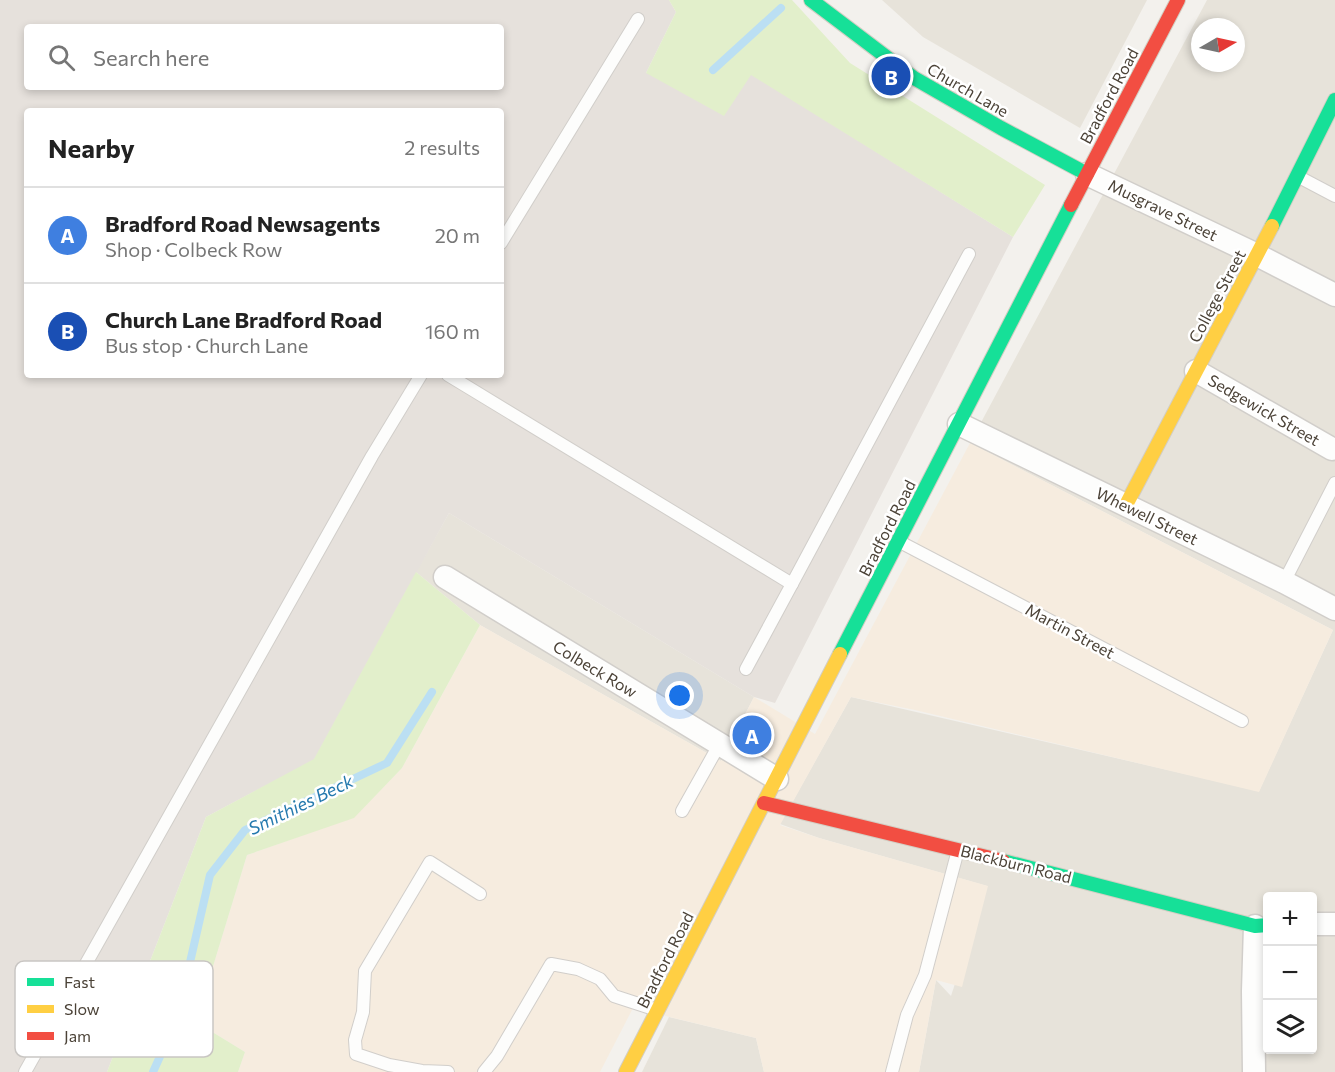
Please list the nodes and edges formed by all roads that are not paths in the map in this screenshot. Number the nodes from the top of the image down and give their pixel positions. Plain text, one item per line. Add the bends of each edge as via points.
1 (811, 0) edge
2 (1178, 0) edge
3 (638, 19) dead end
4 (1335, 100) edge
5 (1087, 174) junction
6 (1298, 176) junction
7 (1335, 196) edge
8 (504, 238) edge
9 (969, 254) dead end
10 (1257, 255) junction
11 (1335, 295) edge
12 (1196, 371) junction
13 (419, 378) edge
14 (453, 378) edge
15 (959, 424) junction
16 (1332, 449) dead end
17 (1335, 483) edge
18 (1126, 505) junction
19 (899, 541) junction
20 (445, 577) dead end
21 (1284, 582) junction
22 (792, 584) junction
23 (1335, 609) edge
24 (746, 669) dead end
25 (1242, 721) dead end
26 (719, 745) junction
27 (777, 779) junction
28 (764, 803) junction
29 (682, 811) dead end
30 (958, 849) junction
31 (480, 894) dead end
32 (1317, 924) edge
33 (1335, 924) edge
34 (1261, 925) edge
35 (87, 961) edge
36 (658, 1011) junction
37 (33, 1057) edge
38 (25, 1072) edge
39 (448, 1072) edge
40 (484, 1072) edge
41 (627, 1072) edge
42 (892, 1072) edge
43 (1254, 1072) edge

1 - 5 main road, Church Lane via 914,78
2 - 5 main road, Bradford Road
3 - 8 lane
4 - 6 main road, College Street
5 - 10 street, Musgrave Street
5 - 15 main road, Bradford Road
6 - 7 lane
6 - 10 main road, College Street
9 - 22 lane
10 - 11 street, Musgrave Street
10 - 12 main road, College Street
12 - 16 street, Sedgewick Street
12 - 18 main road, College Street
13 - 35 lane
14 - 22 lane
15 - 18 street, Whewell Street
15 - 19 main road, Bradford Road
17 - 21 lane
18 - 21 street, Whewell Street
19 - 25 lane, Martin Street
19 - 27 main road, Bradford Road
20 - 26 street, Colbeck Row
21 - 23 street, Whewell Street
22 - 24 lane
26 - 27 street, Colbeck Row
26 - 29 lane
27 - 28 main road, Bradford Road
28 - 30 main road, Blackburn Road
28 - 36 main road, Bradford Road
30 - 34 main road, Blackburn Road
30 - 42 lane via 925,975 907,1016
31 - 39 lane via 430,862 365,970 356,1054 389,1065
32 - 33 street
34 - 43 street via 1253,991
36 - 40 lane via 614,996 600,979 578,969 551,963
36 - 41 main road, Bradford Road
37 - 38 lane

